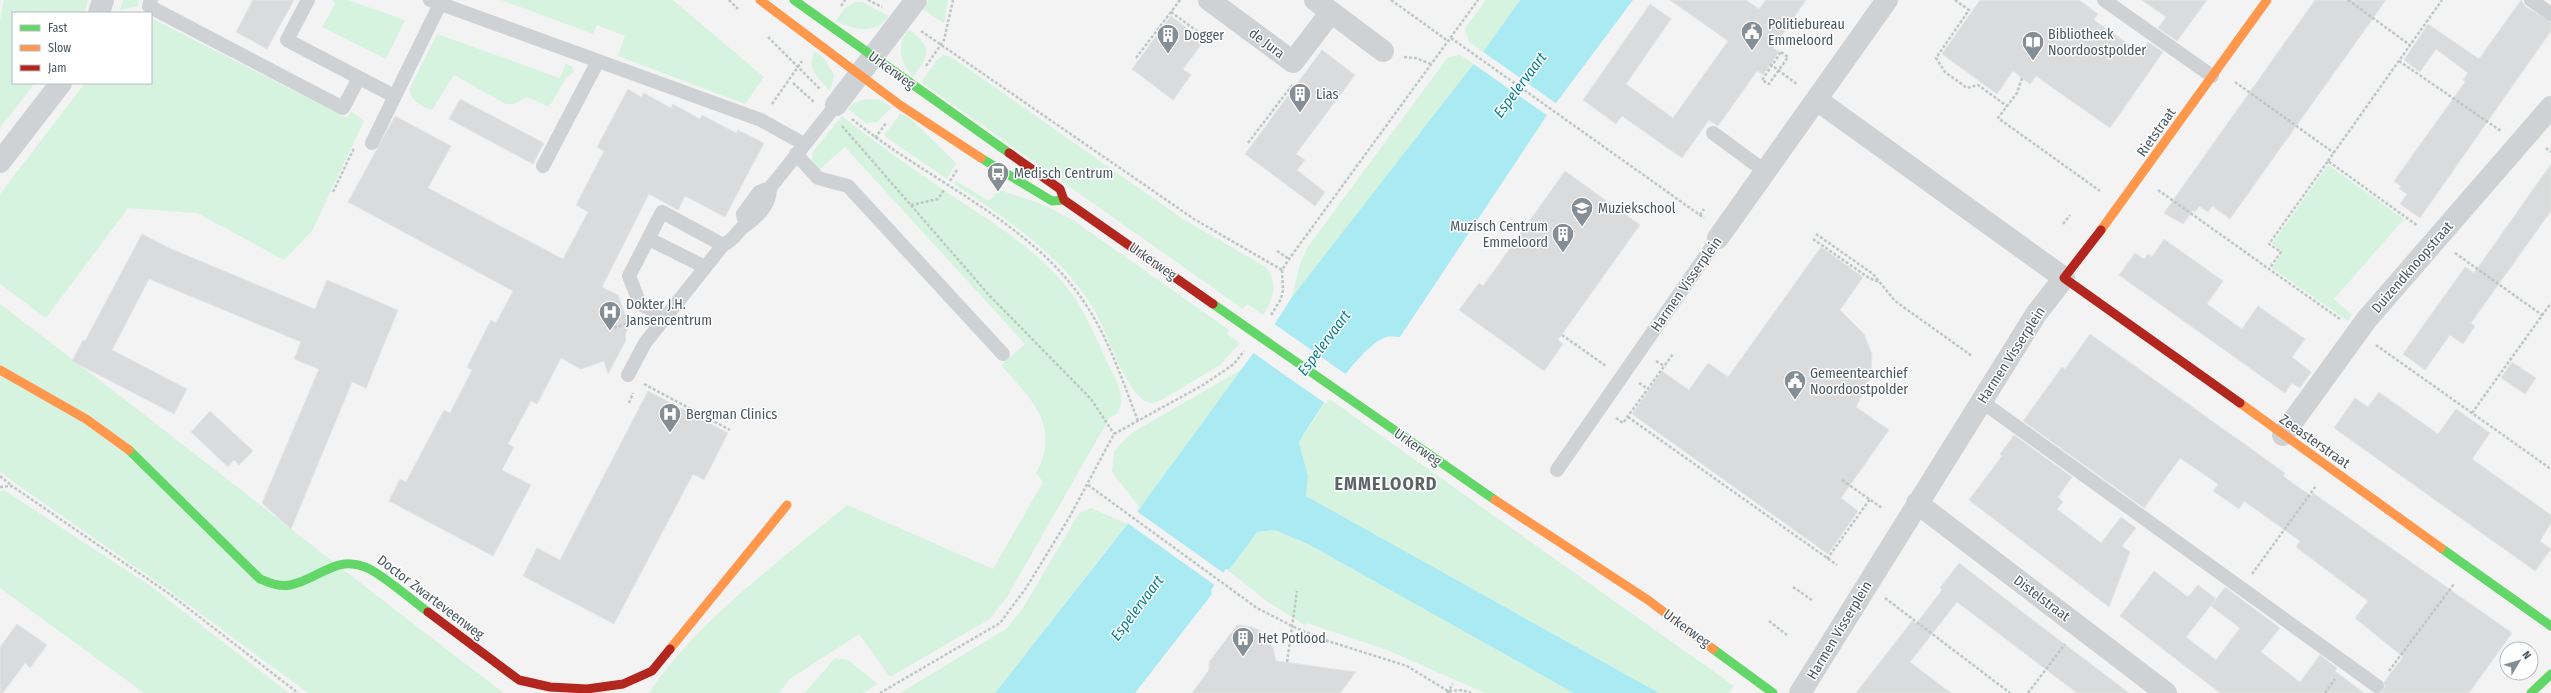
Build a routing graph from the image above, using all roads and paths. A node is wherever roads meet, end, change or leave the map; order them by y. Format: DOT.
graph roads {
  1 [pos="103,0"];
  2 [pos="151,0"];
  3 [pos="308,0"];
  4 [pos="729,0"];
  5 [pos="760,0"];
  6 [pos="794,0"];
  7 [pos="916,0"];
  8 [pos="953,0"];
  9 [pos="1180,0"];
  10 [pos="1210,0"];
  11 [pos="1390,0"];
  12 [pos="1478,0"];
  13 [pos="1955,0"];
  14 [pos="2104,0"];
  15 [pos="2267,0"];
  16 [pos="2348,0"];
  17 [pos="2442,0"];
  18 [pos="2531,0"];
  19 [pos="435,2"];
  20 [pos="1888,3"];
  21 [pos="1323,6"];
  22 [pos="99,12"];
  23 [pos="1171,12"];
  24 [pos="743,14"];
  25 [pos="2551,14"];
  26 [pos="917,28"];
  27 [pos="1218,28"];
  28 [pos="763,32"];
  29 [pos="1450,38"];
  30 [pos="1209,40"];
  31 [pos="1448,41"];
  32 [pos="1206,43"];
  33 [pos="941,45"];
  34 [pos="2410,45"];
  35 [pos="1383,51"];
  36 [pos="873,57"];
  37 [pos="1136,58"];
  38 [pos="804,59"];
  39 [pos="598,61"];
  40 [pos="1426,61"];
  41 [pos="2399,61"];
  42 [pos="1431,64"];
  43 [pos="1771,65"];
  44 [pos="798,67"];
  45 [pos="925,68"];
  46 [pos="1778,71"];
  47 [pos="860,75"];
  48 [pos="2212,76"];
  49 [pos="359,78"];
  50 [pos="2022,78"];
  51 [pos="2234,81"];
  52 [pos="1294,82"];
  53 [pos="794,83"];
  54 [pos="60,84"];
  55 [pos="1801,86"];
  56 [pos="820,89"];
  57 [pos="394,96"];
  58 [pos="1817,100"];
  59 [pos="771,105"];
  60 [pos="2007,106"];
  61 [pos="2551,107"];
  62 [pos="836,112"];
  63 [pos="1713,134"];
  64 [pos="2507,136"];
  65 [pos="372,143"];
  66 [pos="1248,143"];
  67 [pos="2545,148"];
  68 [pos="800,149"];
  69 [pos="2551,152"];
  70 [pos="2334,153"];
  71 [pos="2328,161"];
  72 [pos="0,162"];
  73 [pos="543,166"];
  74 [pos="1774,167"];
  75 [pos="961,171"];
  76 [pos="950,181"];
  77 [pos="2158,189"];
  78 [pos="944,190"];
  79 [pos="2100,191"];
  80 [pos="1064,200"];
  81 [pos="911,205"];
  82 [pos="1704,209"];
  83 [pos="2070,215"];
  84 [pos="2063,224"];
  85 [pos="2420,228"];
  86 [pos="1816,234"];
  87 [pos="1718,238"];
  88 [pos="1813,238"];
  89 [pos="649,239"];
  90 [pos="723,245"];
  91 [pos="1277,251"];
  92 [pos="2454,252"];
  93 [pos="1289,259"];
  94 [pos="705,268"];
  95 [pos="2269,269"];
  96 [pos="1282,270"];
  97 [pos="2064,278"];
  98 [pos="1880,282"];
  99 [pos="2551,303"];
  100 [pos="2542,315"];
  101 [pos="667,317"];
  102 [pos="1268,318"];
  103 [pos="2346,323"];
  104 [pos="1562,335"];
  105 [pos="2374,344"];
  106 [pos="1245,349"];
  107 [pos="1003,354"];
  108 [pos="1673,354"];
  109 [pos="1972,356"];
  110 [pos="0,370"];
  111 [pos="628,375"];
  112 [pos="1622,377"];
  113 [pos="1981,401"];
  114 [pos="2472,413"];
  115 [pos="1611,414"];
  116 [pos="1628,417"];
  117 [pos="1138,421"];
  118 [pos="730,430"];
  119 [pos="1114,434"];
  120 [pos="2283,435"];
  121 [pos="2551,469"];
  122 [pos="1557,470"];
  123 [pos="0,476"];
  124 [pos="1842,480"];
  125 [pos="2318,482"];
  126 [pos="1088,485"];
  127 [pos="12,486"];
  128 [pos="0,487"];
  129 [pos="1870,499"];
  130 [pos="1917,503"];
  131 [pos="787,505"];
  132 [pos="1882,508"];
  133 [pos="1827,558"];
  134 [pos="1836,565"];
  135 [pos="1793,587"];
  136 [pos="2243,587"];
  137 [pos="2449,590"];
  138 [pos="1297,591"];
  139 [pos="1812,600"];
  140 [pos="1893,604"];
  141 [pos="1769,621"];
  142 [pos="1292,626"];
  143 [pos="2551,626"];
  144 [pos="1787,635"];
  145 [pos="2065,644"];
  146 [pos="1288,662"];
  147 [pos="2551,674"];
  148 [pos="1453,684"];
  149 [pos="2377,686"];
  150 [pos="1449,692"];
  151 [pos="298,693"];
  152 [pos="880,693"];
  153 [pos="1471,693"];
  154 [pos="1774,693"];
  155 [pos="1800,693"];
  156 [pos="2010,693"];
  157 [pos="2028,693"];
  158 [pos="2166,693"];
  159 [pos="2531,693"];
  1 -- 22 [label="street"];
  2 -- 49 [label="lane"];
  3 -- 49 [label="lane"];
  4 -- 24 [label="path"];
  5 -- 47 [label="street, Urkerweg"];
  6 -- 36 [label="street, Urkerweg"];
  7 -- 36 [label="street"];
  8 -- 33 [label="path"];
  9 -- 23 [label="path"];
  10 -- 21 [label="street, de Jura"];
  11 -- 31 [label="path"];
  12 -- 29 [label="path"];
  13 -- 60 [label="path"];
  14 -- 48 [label="lane"];
  15 -- 48 [label="street, Rietstraat"];
  16 -- 34 [label="path"];
  17 -- 34 [label="path"];
  18 -- 25 [label="lane"];
  19 -- 39 [label="lane"];
  19 -- 57 [label="lane"];
  20 -- 58 [label="street, Harmen Visserplein"];
  21 -- 35 [label="street, de Jura"];
  23 -- 30 [label="path"];
  23 -- 37 [label="path"];
  26 -- 33 [label="path"];
  27 -- 30 [label="path"];
  28 -- 44 [label="path"];
  29 -- 31 [label="path"];
  29 -- 82 [label="path"];
  30 -- 32 [label="path"];
  31 -- 42 [label="path"];
  33 -- 45 [label="path"];
  33 -- 96 [label="path"];
  34 -- 41 [label="path"];
  36 -- 47 [label="street"];
  36 -- 80 [label="street, Urkerweg"];
  38 -- 44 [label="path"];
  39 -- 68 [label="lane"];
  39 -- 73 [label="lane"];
  40 -- 42 [label="path"];
  41 -- 64 [label="path"];
  41 -- 70 [label="path"];
  42 -- 93 [label="path"];
  43 -- 46 [label="path"];
  43 -- 46 [label="path"];
  43 -- 46 [label="path"];
  44 -- 56 [label="path"];
  44 -- 59 [label="path"];
  46 -- 55 [label="path"];
  47 -- 62 [label="street, Urkerweg"];
  47 -- 80 [label="street, Urkerweg"];
  48 -- 97 [label="street, Rietstraat"];
  49 -- 57 [label="lane"];
  50 -- 60 [label="path"];
  51 -- 70 [label="path"];
  52 -- 66 [label="path"];
  53 -- 62 [label="path"];
  54 -- 72 [label="street"];
  57 -- 65 [label="lane"];
  58 -- 74 [label="street, Harmen Visserplein"];
  58 -- 97 [label="street"];
  60 -- 79 [label="path"];
  61 -- 120 [label="street, Duizendknoopstraat"];
  62 -- 68 [label="lane, Urkerweg"];
  62 -- 81 [label="path"];
  62 -- 117 [label="path"];
  63 -- 74 [label="lane"];
  67 -- 69 [label="path"];
  68 -- 90 [label="lane, Urkerweg"];
  68 -- 107 [label="lane"];
  70 -- 71 [label="path"];
  71 -- 85 [label="path"];
  71 -- 95 [label="path"];
  74 -- 87 [label="street, Harmen Visserplein"];
  75 -- 76 [label="path"];
  77 -- 95 [label="path"];
  78 -- 81 [label="path"];
  80 -- 154 [label="street, Urkerweg"];
  81 -- 119 [label="path"];
  83 -- 84 [label="path"];
  86 -- 98 [label="path"];
  87 -- 112 [label="lane, Harmen Visserplein"];
  88 -- 98 [label="path"];
  89 -- 90 [label="lane"];
  89 -- 94 [label="lane"];
  89 -- 101 [label="lane"];
  90 -- 94 [label="lane"];
  91 -- 93 [label="path"];
  92 -- 100 [label="path"];
  93 -- 96 [label="path"];
  94 -- 101 [label="lane"];
  95 -- 103 [label="path"];
  96 -- 102 [label="path"];
  97 -- 113 [label="street, Harmen Visserplein"];
  97 -- 120 [label="street, Zeeasterstraat"];
  98 -- 109 [label="path"];
  99 -- 100 [label="path"];
  100 -- 114 [label="path"];
  101 -- 111 [label="lane"];
  104 -- 112 [label="path"];
  105 -- 114 [label="path"];
  106 -- 117 [label="path"];
  108 -- 116 [label="path"];
  110 -- 131 [label="street, Doctor Zwarteveenweg"];
  111 -- 118 [label="path"];
  112 -- 122 [label="lane, Harmen Visserplein"];
  113 -- 130 [label="street, Harmen Visserplein"];
  113 -- 136 [label="lane"];
  114 -- 121 [label="path"];
  115 -- 116 [label="path"];
  116 -- 133 [label="path"];
  117 -- 119 [label="path"];
  119 -- 126 [label="path"];
  120 -- 143 [label="street, Zeeasterstraat"];
  123 -- 127 [label="path"];
  124 -- 129 [label="path"];
  125 -- 136 [label="path"];
  126 -- 142 [label="path"];
  126 -- 152 [label="path"];
  127 -- 128 [label="path"];
  127 -- 151 [label="path"];
  129 -- 132 [label="path"];
  129 -- 133 [label="path"];
  130 -- 155 [label="street, Harmen Visserplein"];
  130 -- 158 [label="street, Distelstraat"];
  133 -- 134 [label="path"];
  135 -- 139 [label="path"];
  136 -- 149 [label="lane"];
  137 -- 149 [label="path"];
  138 -- 142 [label="path"];
  140 -- 156 [label="path"];
  141 -- 144 [label="path"];
  142 -- 146 [label="path"];
  142 -- 150 [label="path"];
  145 -- 157 [label="path"];
  147 -- 159 [label="street"];
  148 -- 150 [label="path"];
  150 -- 153 [label="path"];
}
